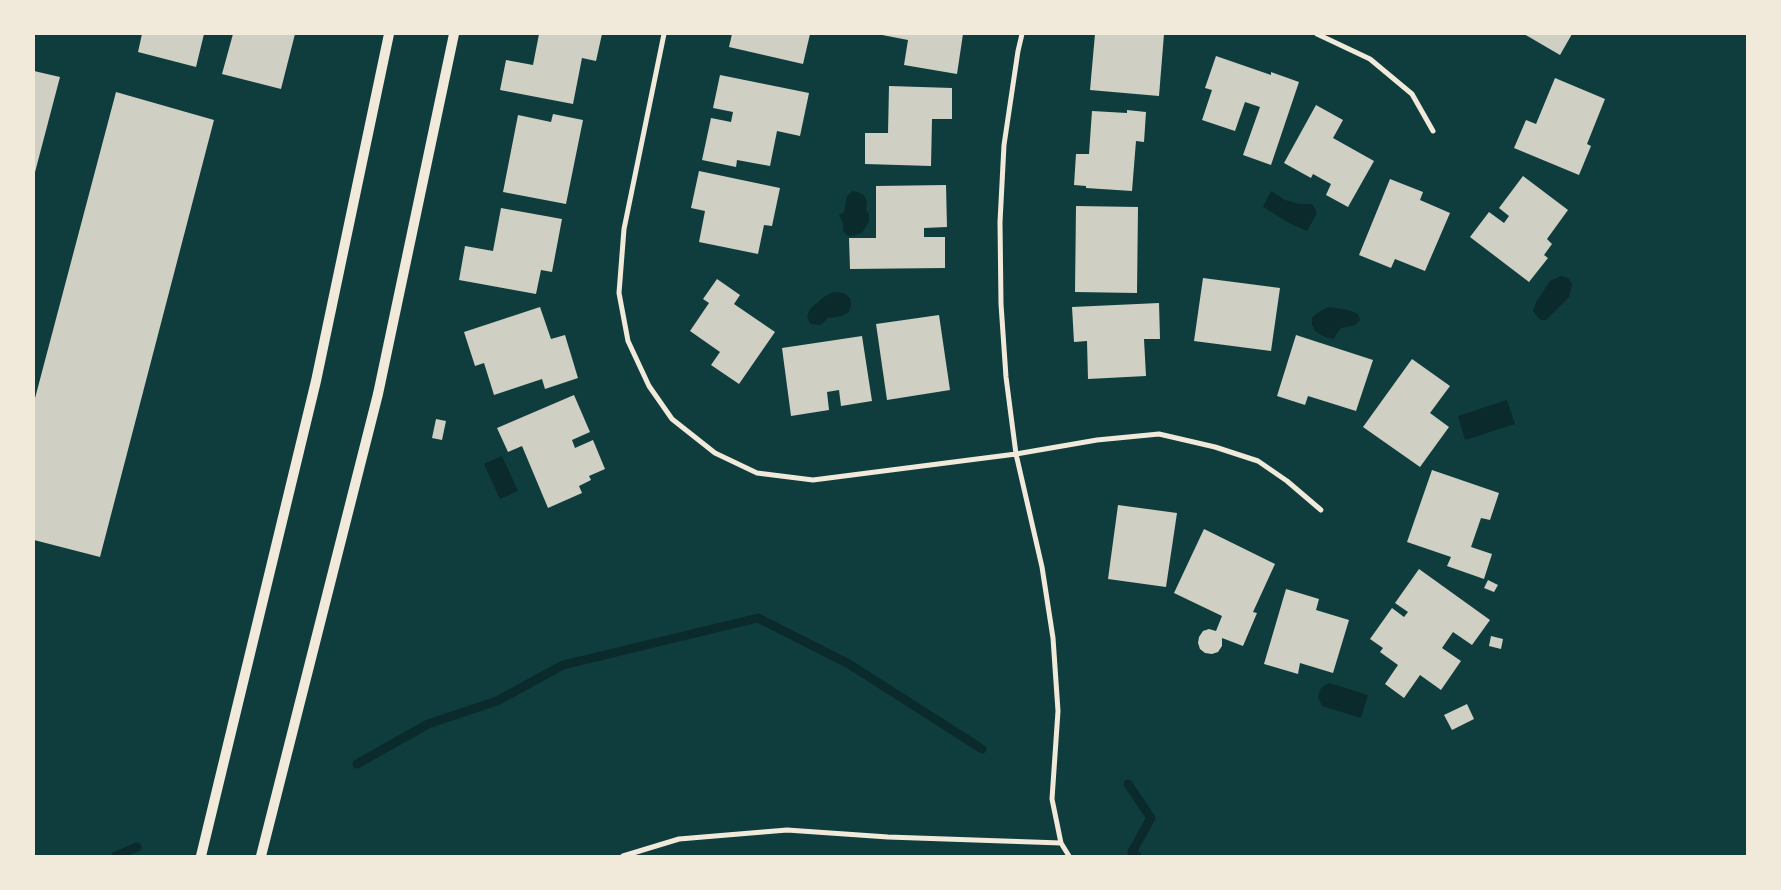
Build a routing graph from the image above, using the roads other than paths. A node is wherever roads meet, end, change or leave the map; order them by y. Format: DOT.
graph roads {
  1 [pos="389,34"];
  2 [pos="454,34"];
  3 [pos="664,34"];
  4 [pos="1022,34"];
  5 [pos="1317,34"];
  6 [pos="1433,131"];
  7 [pos="1016,454"];
  8 [pos="1321,510"];
  9 [pos="1062,843"];
  10 [pos="201,856"];
  11 [pos="261,856"];
  12 [pos="623,856"];
  13 [pos="1069,856"];
  1 -- 10 [label="main road"];
  2 -- 11 [label="main road"];
  3 -- 7 [label="street"];
  4 -- 7 [label="street"];
  5 -- 6 [label="street"];
  7 -- 8 [label="street"];
  7 -- 9 [label="street"];
  9 -- 12 [label="street"];
  9 -- 13 [label="street"];
}
